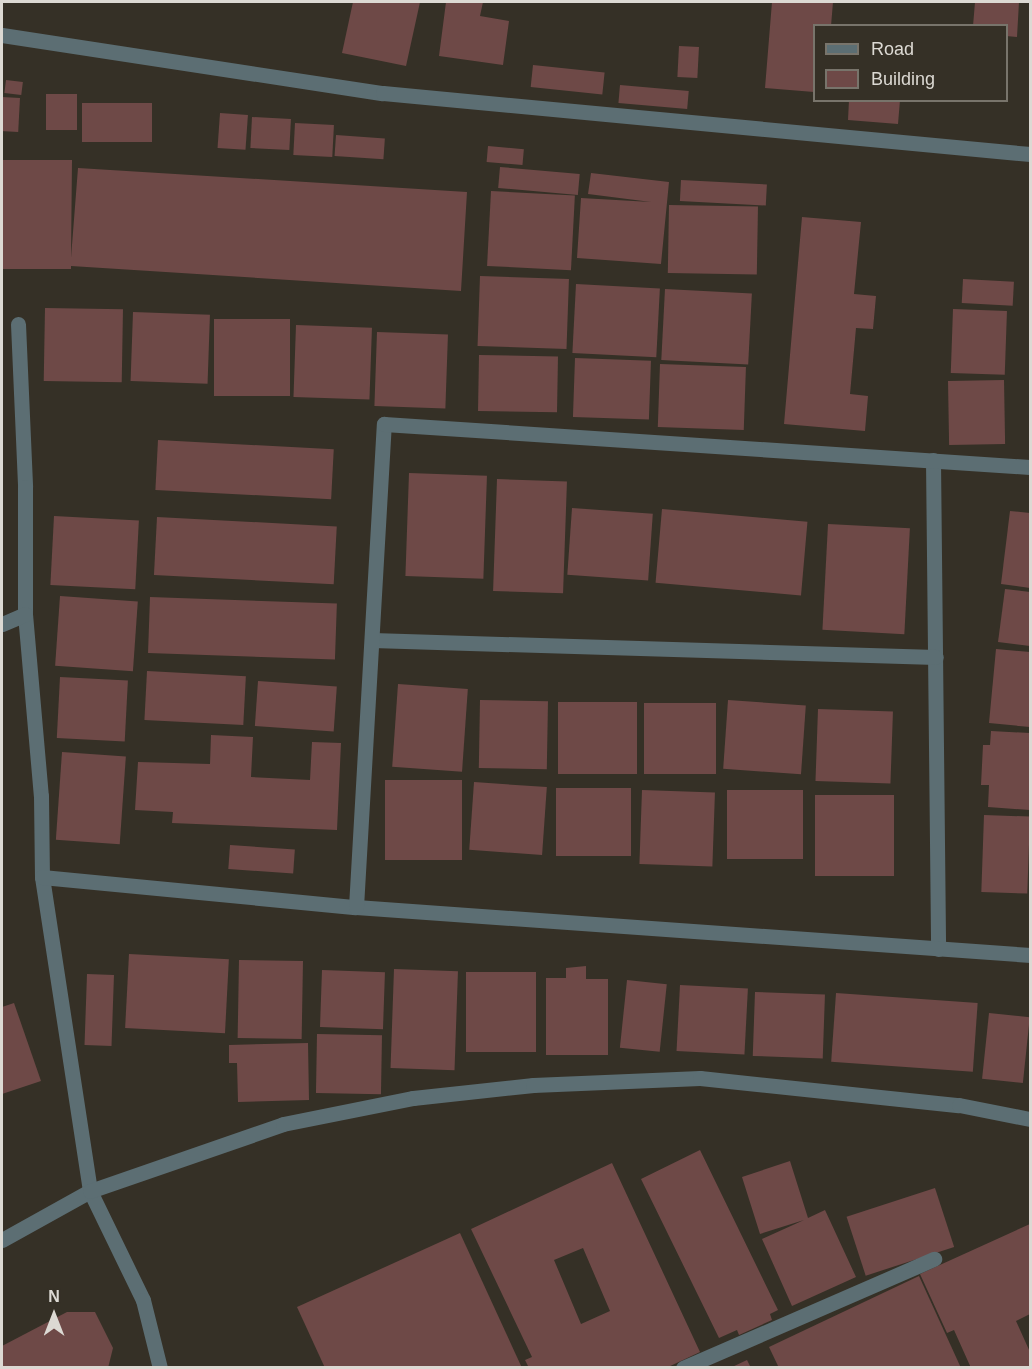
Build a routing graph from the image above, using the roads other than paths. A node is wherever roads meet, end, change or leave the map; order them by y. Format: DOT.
graph roads {
  1 [pos="2,35"];
  2 [pos="1030,154"];
  3 [pos="18,324"];
  4 [pos="933,460"];
  5 [pos="1030,467"];
  6 [pos="25,614"];
  7 [pos="2,624"];
  8 [pos="372,640"];
  9 [pos="936,657"];
  10 [pos="42,877"];
  11 [pos="356,907"];
  12 [pos="938,949"];
  13 [pos="1030,955"];
  14 [pos="1030,1119"];
  15 [pos="90,1191"];
  16 [pos="2,1240"];
  17 [pos="934,1259"];
  18 [pos="160,1368"];
  19 [pos="683,1368"];
  1 -- 2 [label="street"];
  3 -- 6 [label="street"];
  4 -- 5 [label="street"];
  4 -- 8 [label="street"];
  4 -- 9 [label="street"];
  6 -- 7 [label="street"];
  6 -- 10 [label="street"];
  8 -- 9 [label="street"];
  8 -- 11 [label="street"];
  9 -- 12 [label="street"];
  10 -- 11 [label="street"];
  10 -- 15 [label="street"];
  11 -- 12 [label="street"];
  12 -- 13 [label="street"];
  14 -- 15 [label="street"];
  15 -- 16 [label="street"];
  15 -- 18 [label="street"];
  17 -- 19 [label="street"];
}
